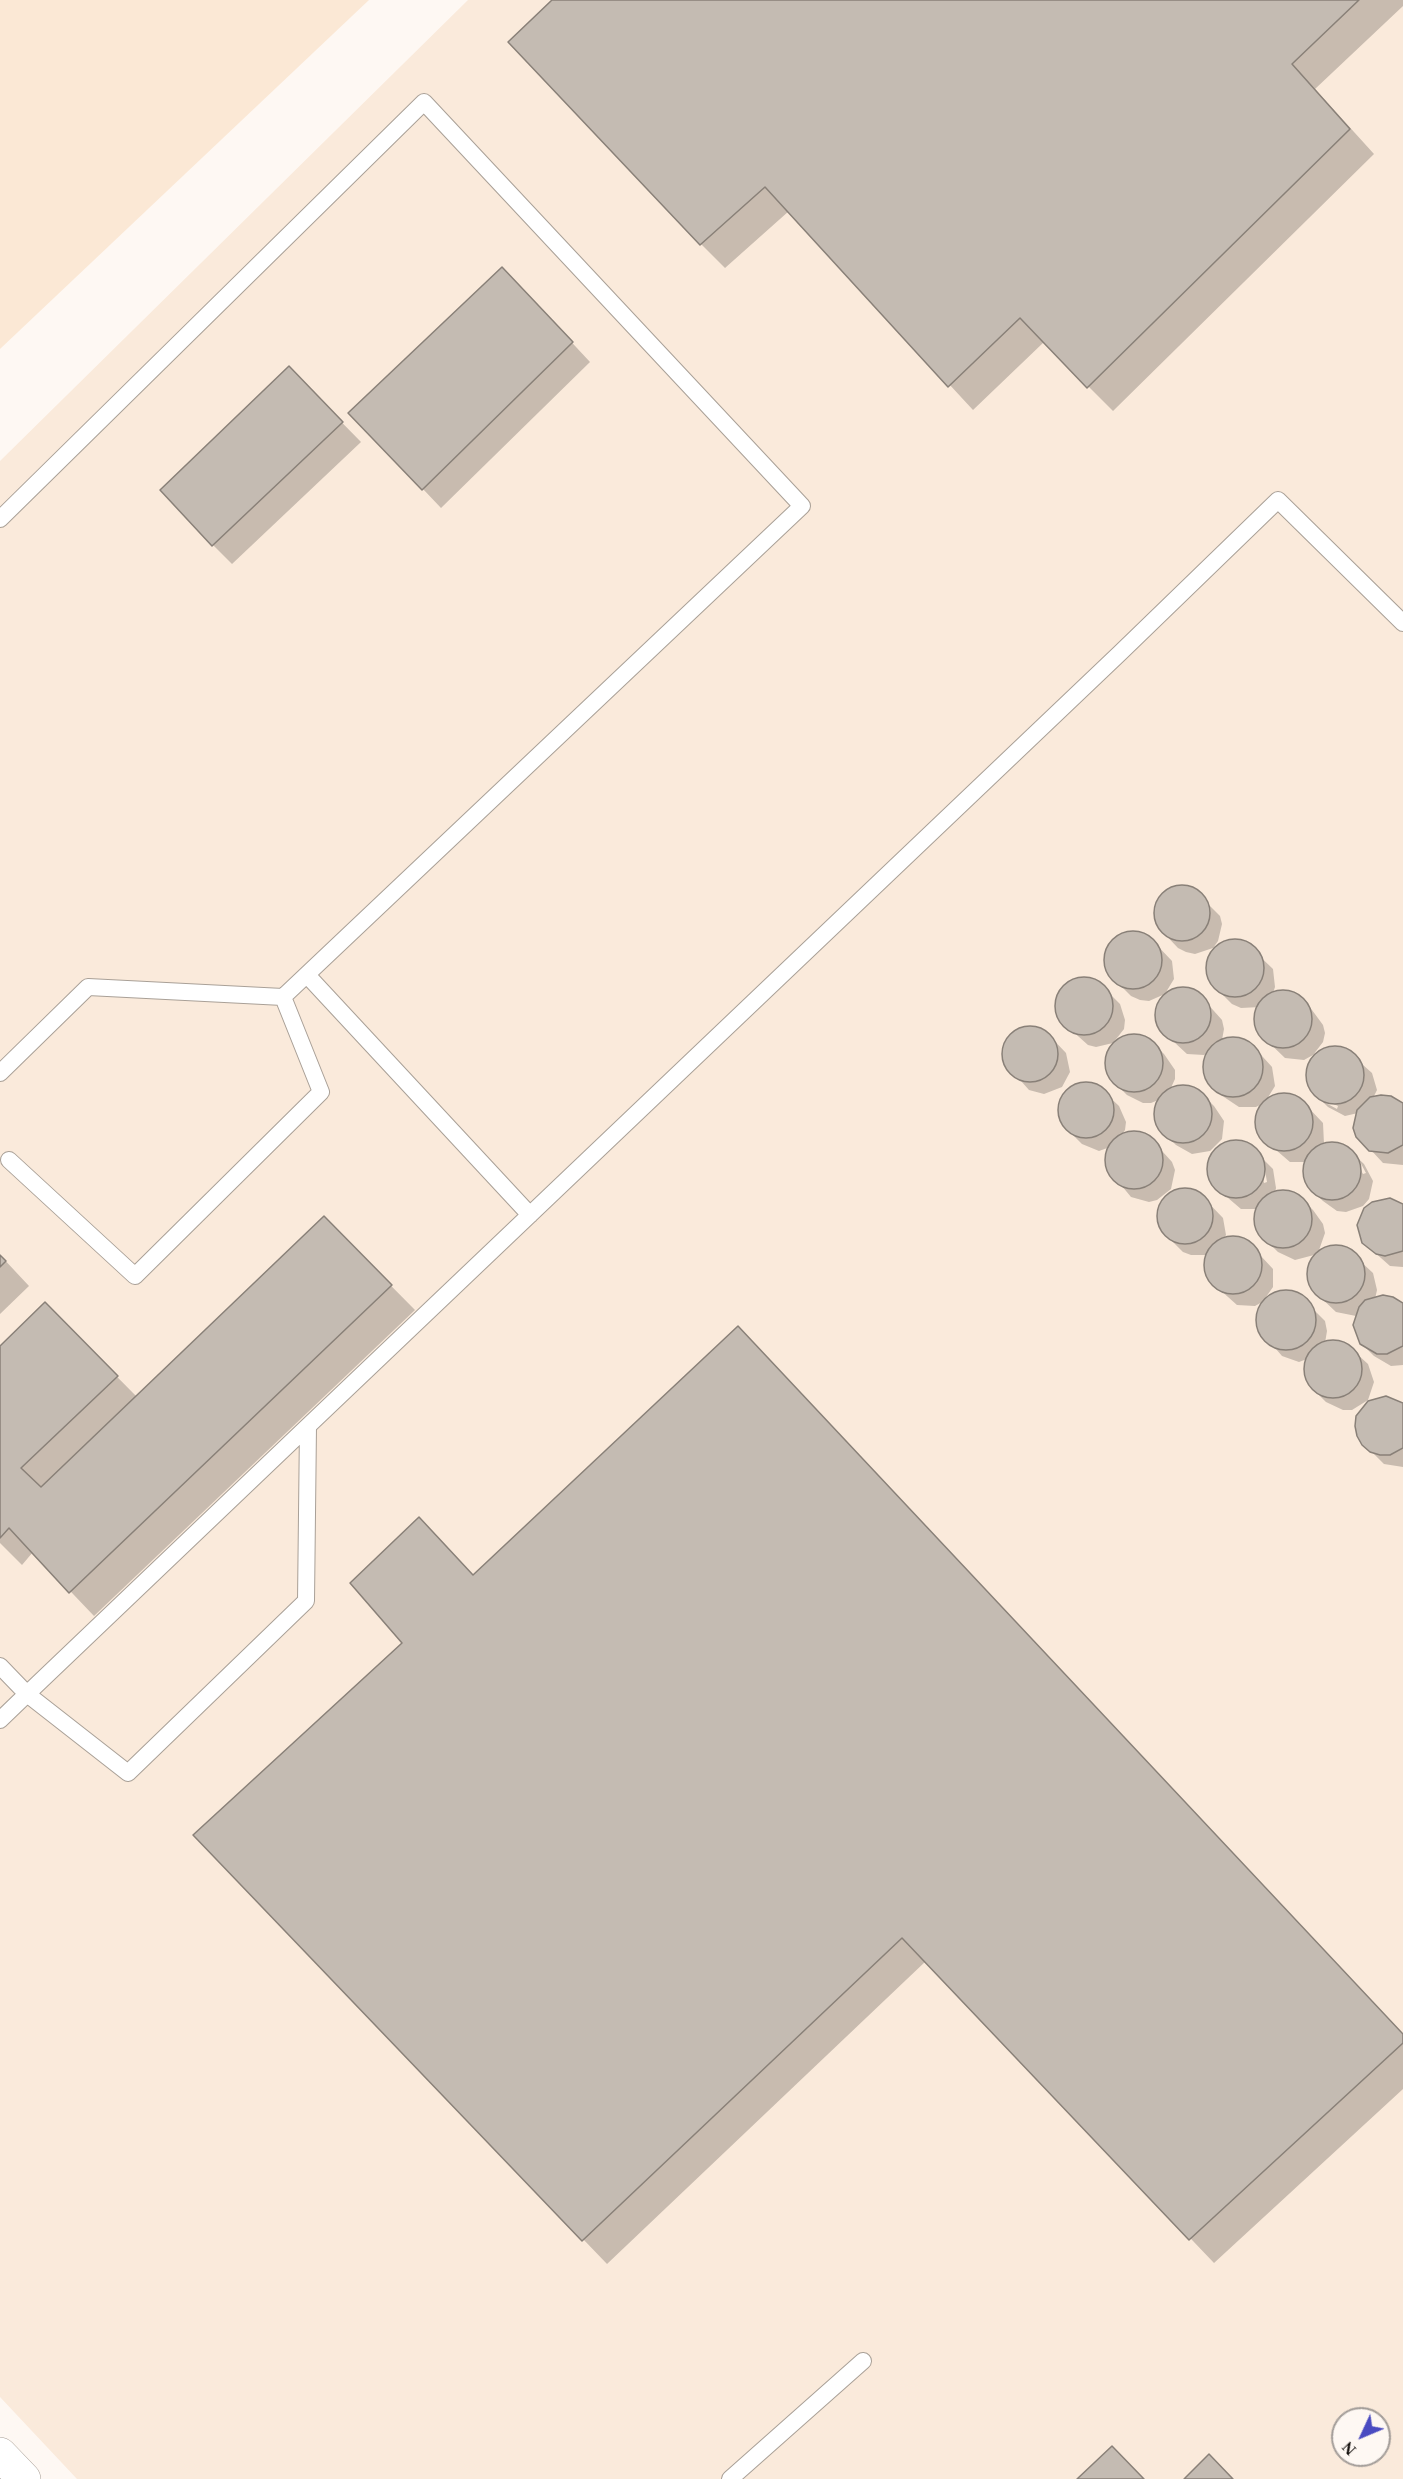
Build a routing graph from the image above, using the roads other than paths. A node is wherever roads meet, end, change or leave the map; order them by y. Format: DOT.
graph roads {
  1 [pos="0,519"];
  2 [pos="1403,623"];
  3 [pos="307,975"];
  4 [pos="283,997"];
  5 [pos="0,1072"];
  6 [pos="9,1160"];
  7 [pos="530,1215"];
  8 [pos="308,1426"];
  9 [pos="0,1666"];
  10 [pos="27,1694"];
  11 [pos="0,1720"];
  12 [pos="864,2361"];
  13 [pos="0,2454"];
  14 [pos="24,2479"];
  15 [pos="730,2479"];
  1 -- 3 [label="lane"];
  2 -- 7 [label="lane"];
  3 -- 4 [label="lane"];
  3 -- 7 [label="lane"];
  4 -- 5 [label="lane"];
  4 -- 6 [label="lane"];
  7 -- 8 [label="lane"];
  8 -- 10 [label="lane"];
  8 -- 10 [label="lane"];
  9 -- 10 [label="lane"];
  10 -- 11 [label="lane"];
  12 -- 15 [label="lane"];
  13 -- 14 [label="street"];
}
